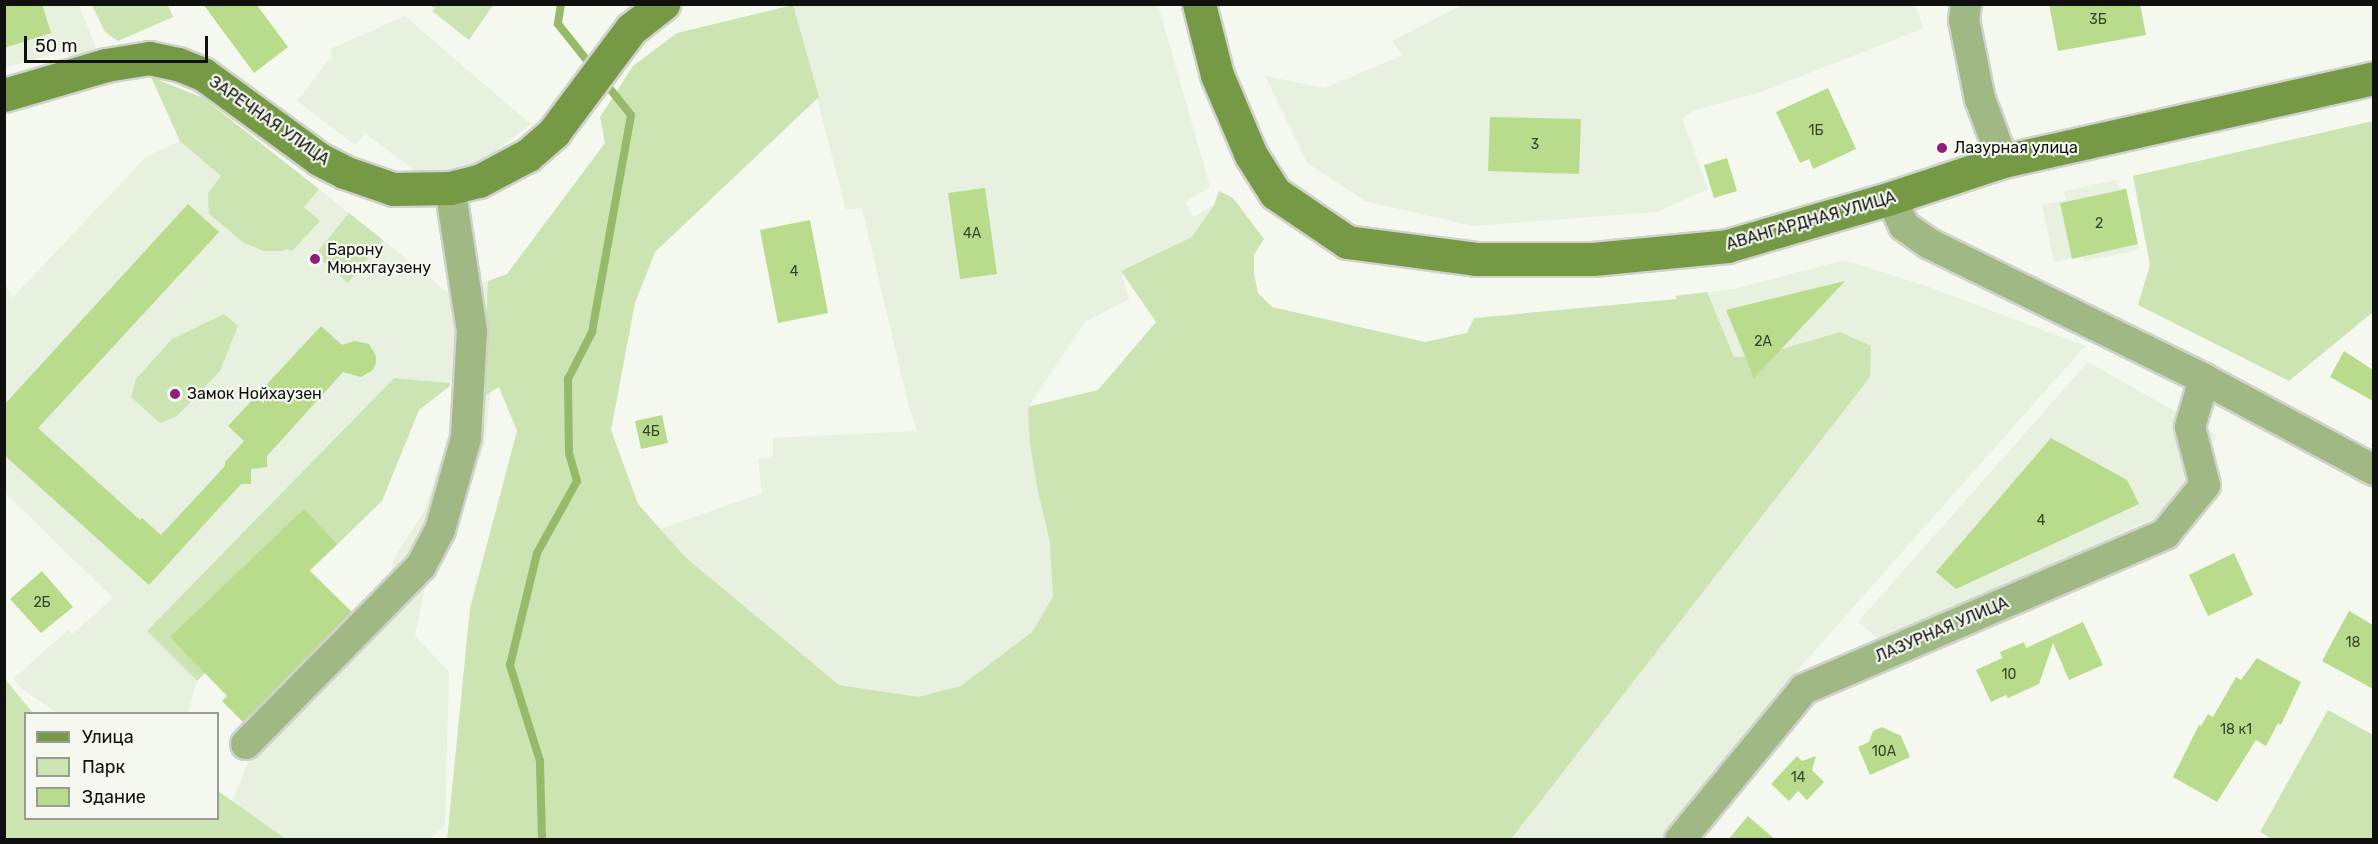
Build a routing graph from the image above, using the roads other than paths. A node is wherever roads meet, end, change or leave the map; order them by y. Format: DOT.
graph roads {
  1 [pos="663,4"];
  2 [pos="1198,4"];
  3 [pos="1966,4"];
  4 [pos="2373,78"];
  5 [pos="4,95"];
  6 [pos="2003,161"];
  7 [pos="450,188"];
  8 [pos="1891,198"];
  9 [pos="2204,379"];
  10 [pos="2373,470"];
  11 [pos="246,744"];
  12 [pos="1680,840"];
  1 -- 7 [label="main road, ЗАРЕЧНАЯ УЛИЦА"];
  2 -- 8 [label="main road, АВАНГАРДНАЯ УЛИЦА"];
  3 -- 6 [label="street"];
  4 -- 6 [label="main road, АВАНГАРДНАЯ УЛИЦА"];
  5 -- 7 [label="main road, ЗАРЕЧНАЯ УЛИЦА"];
  6 -- 8 [label="main road, АВАНГАРДНАЯ УЛИЦА"];
  7 -- 11 [label="street"];
  8 -- 9 [label="street"];
  9 -- 10 [label="street"];
  9 -- 12 [label="street, ЛАЗУРНАЯ УЛИЦА"];
}
